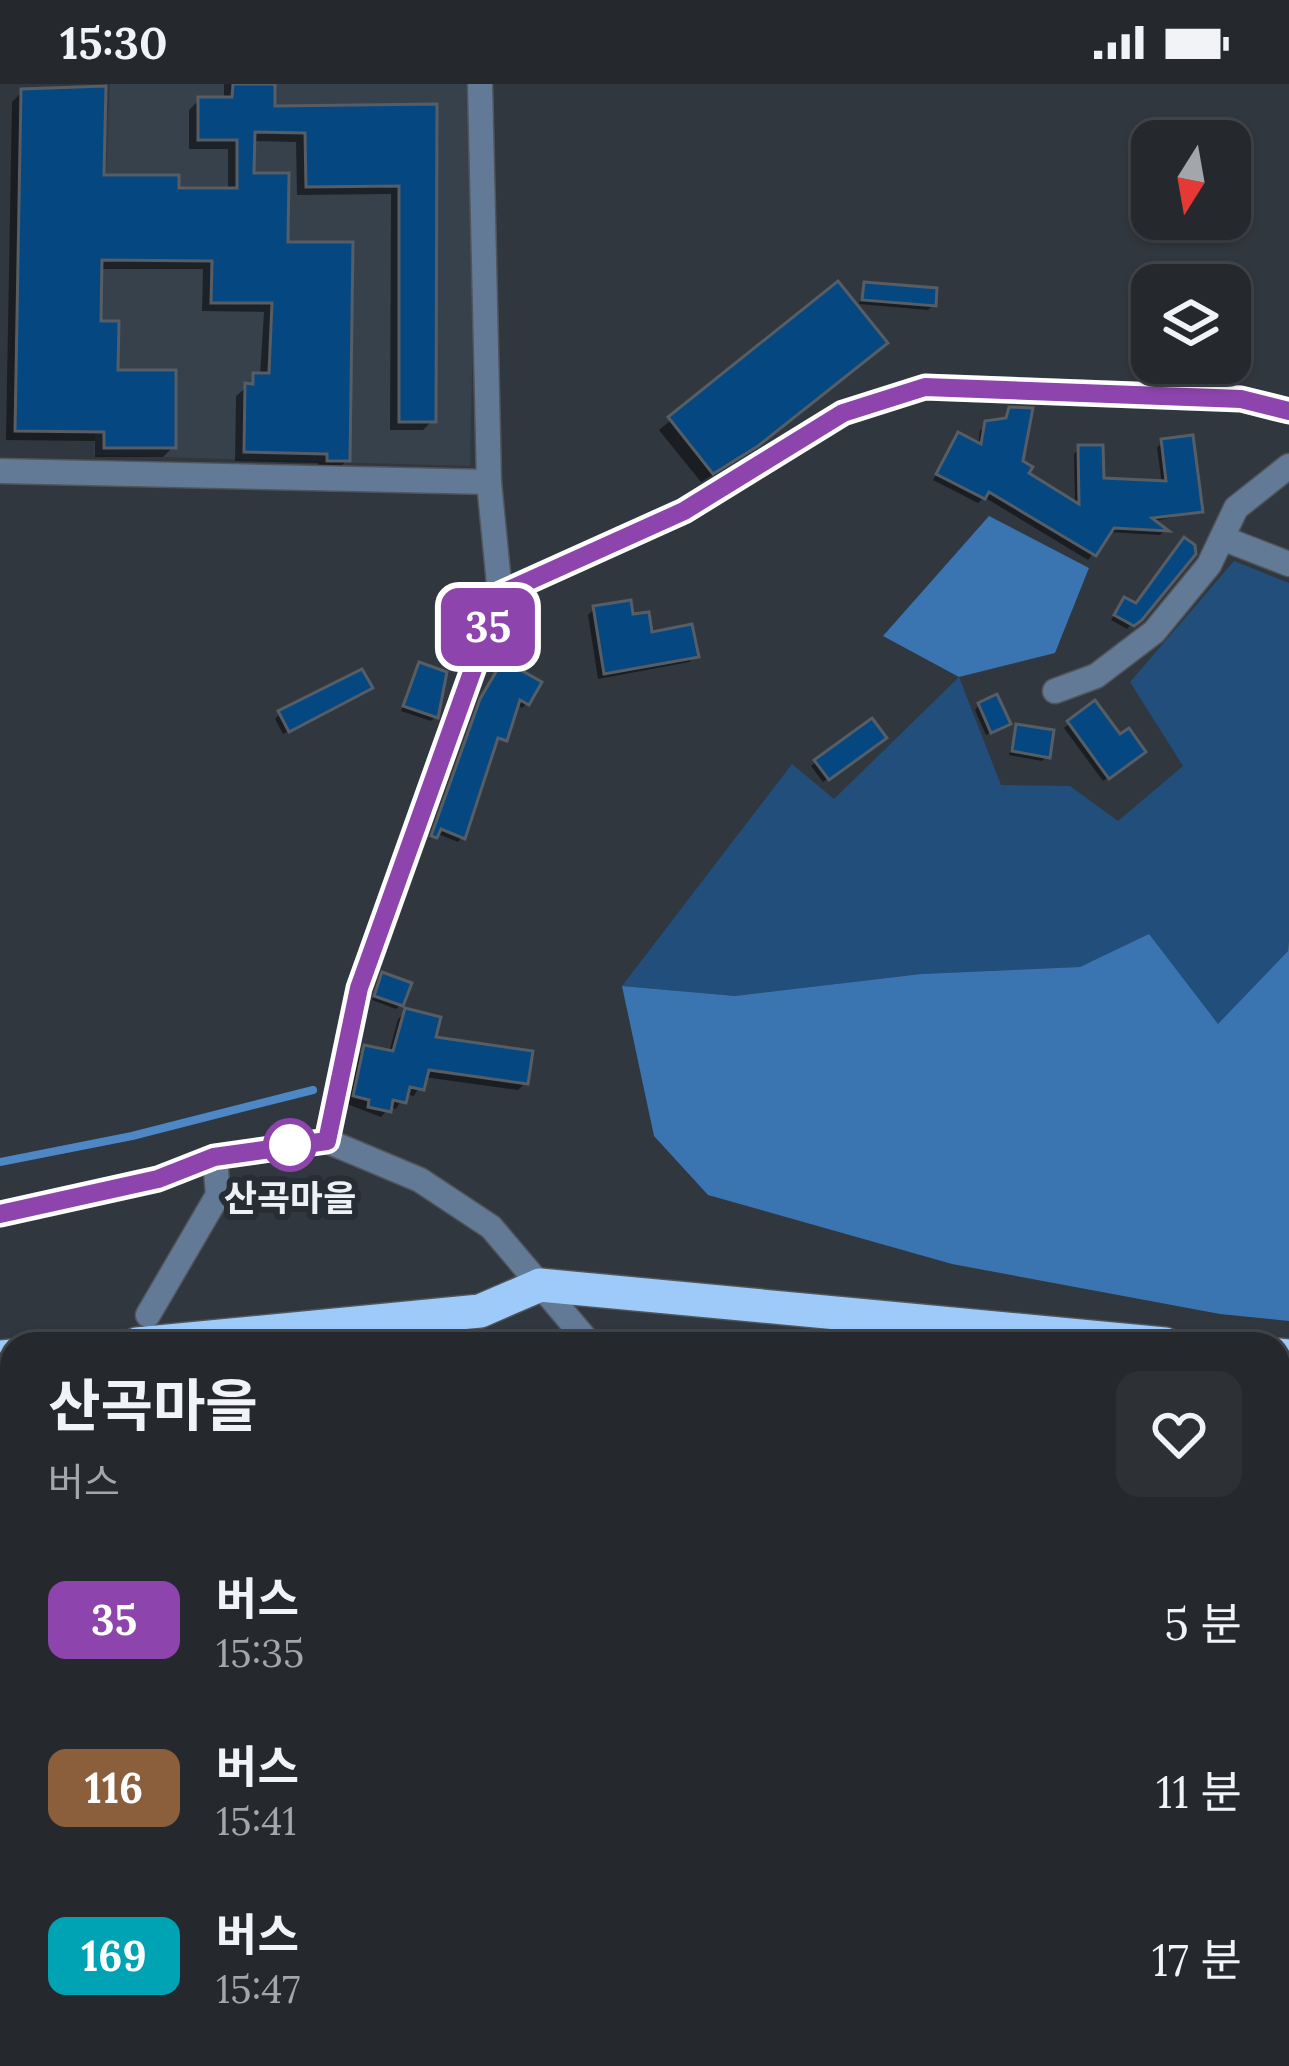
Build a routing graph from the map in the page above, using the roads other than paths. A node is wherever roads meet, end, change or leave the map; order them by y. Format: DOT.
graph roads {
  1 [pos="480,84"];
  2 [pos="1289,411"];
  3 [pos="1289,466"];
  4 [pos="0,471"];
  5 [pos="489,482"];
  6 [pos="1222,538"];
  7 [pos="1289,564"];
  8 [pos="500,594"];
  9 [pos="1055,691"];
  10 [pos="327,1141"];
  11 [pos="214,1157"];
  12 [pos="0,1214"];
  13 [pos="540,1285"];
  14 [pos="143,1330"];
  15 [pos="580,1332"];
  16 [pos="1038,1332"];
  1 -- 5 [label="street"];
  2 -- 8 [label="street"];
  3 -- 6 [label="street"];
  4 -- 5 [label="street"];
  5 -- 8 [label="street"];
  6 -- 7 [label="street"];
  6 -- 9 [label="street"];
  8 -- 10 [label="street"];
  10 -- 11 [label="street"];
  10 -- 13 [label="street"];
  11 -- 12 [label="street"];
  11 -- 14 [label="street"];
  13 -- 14 [label="highway"];
  13 -- 15 [label="street"];
  13 -- 16 [label="highway"];
}
